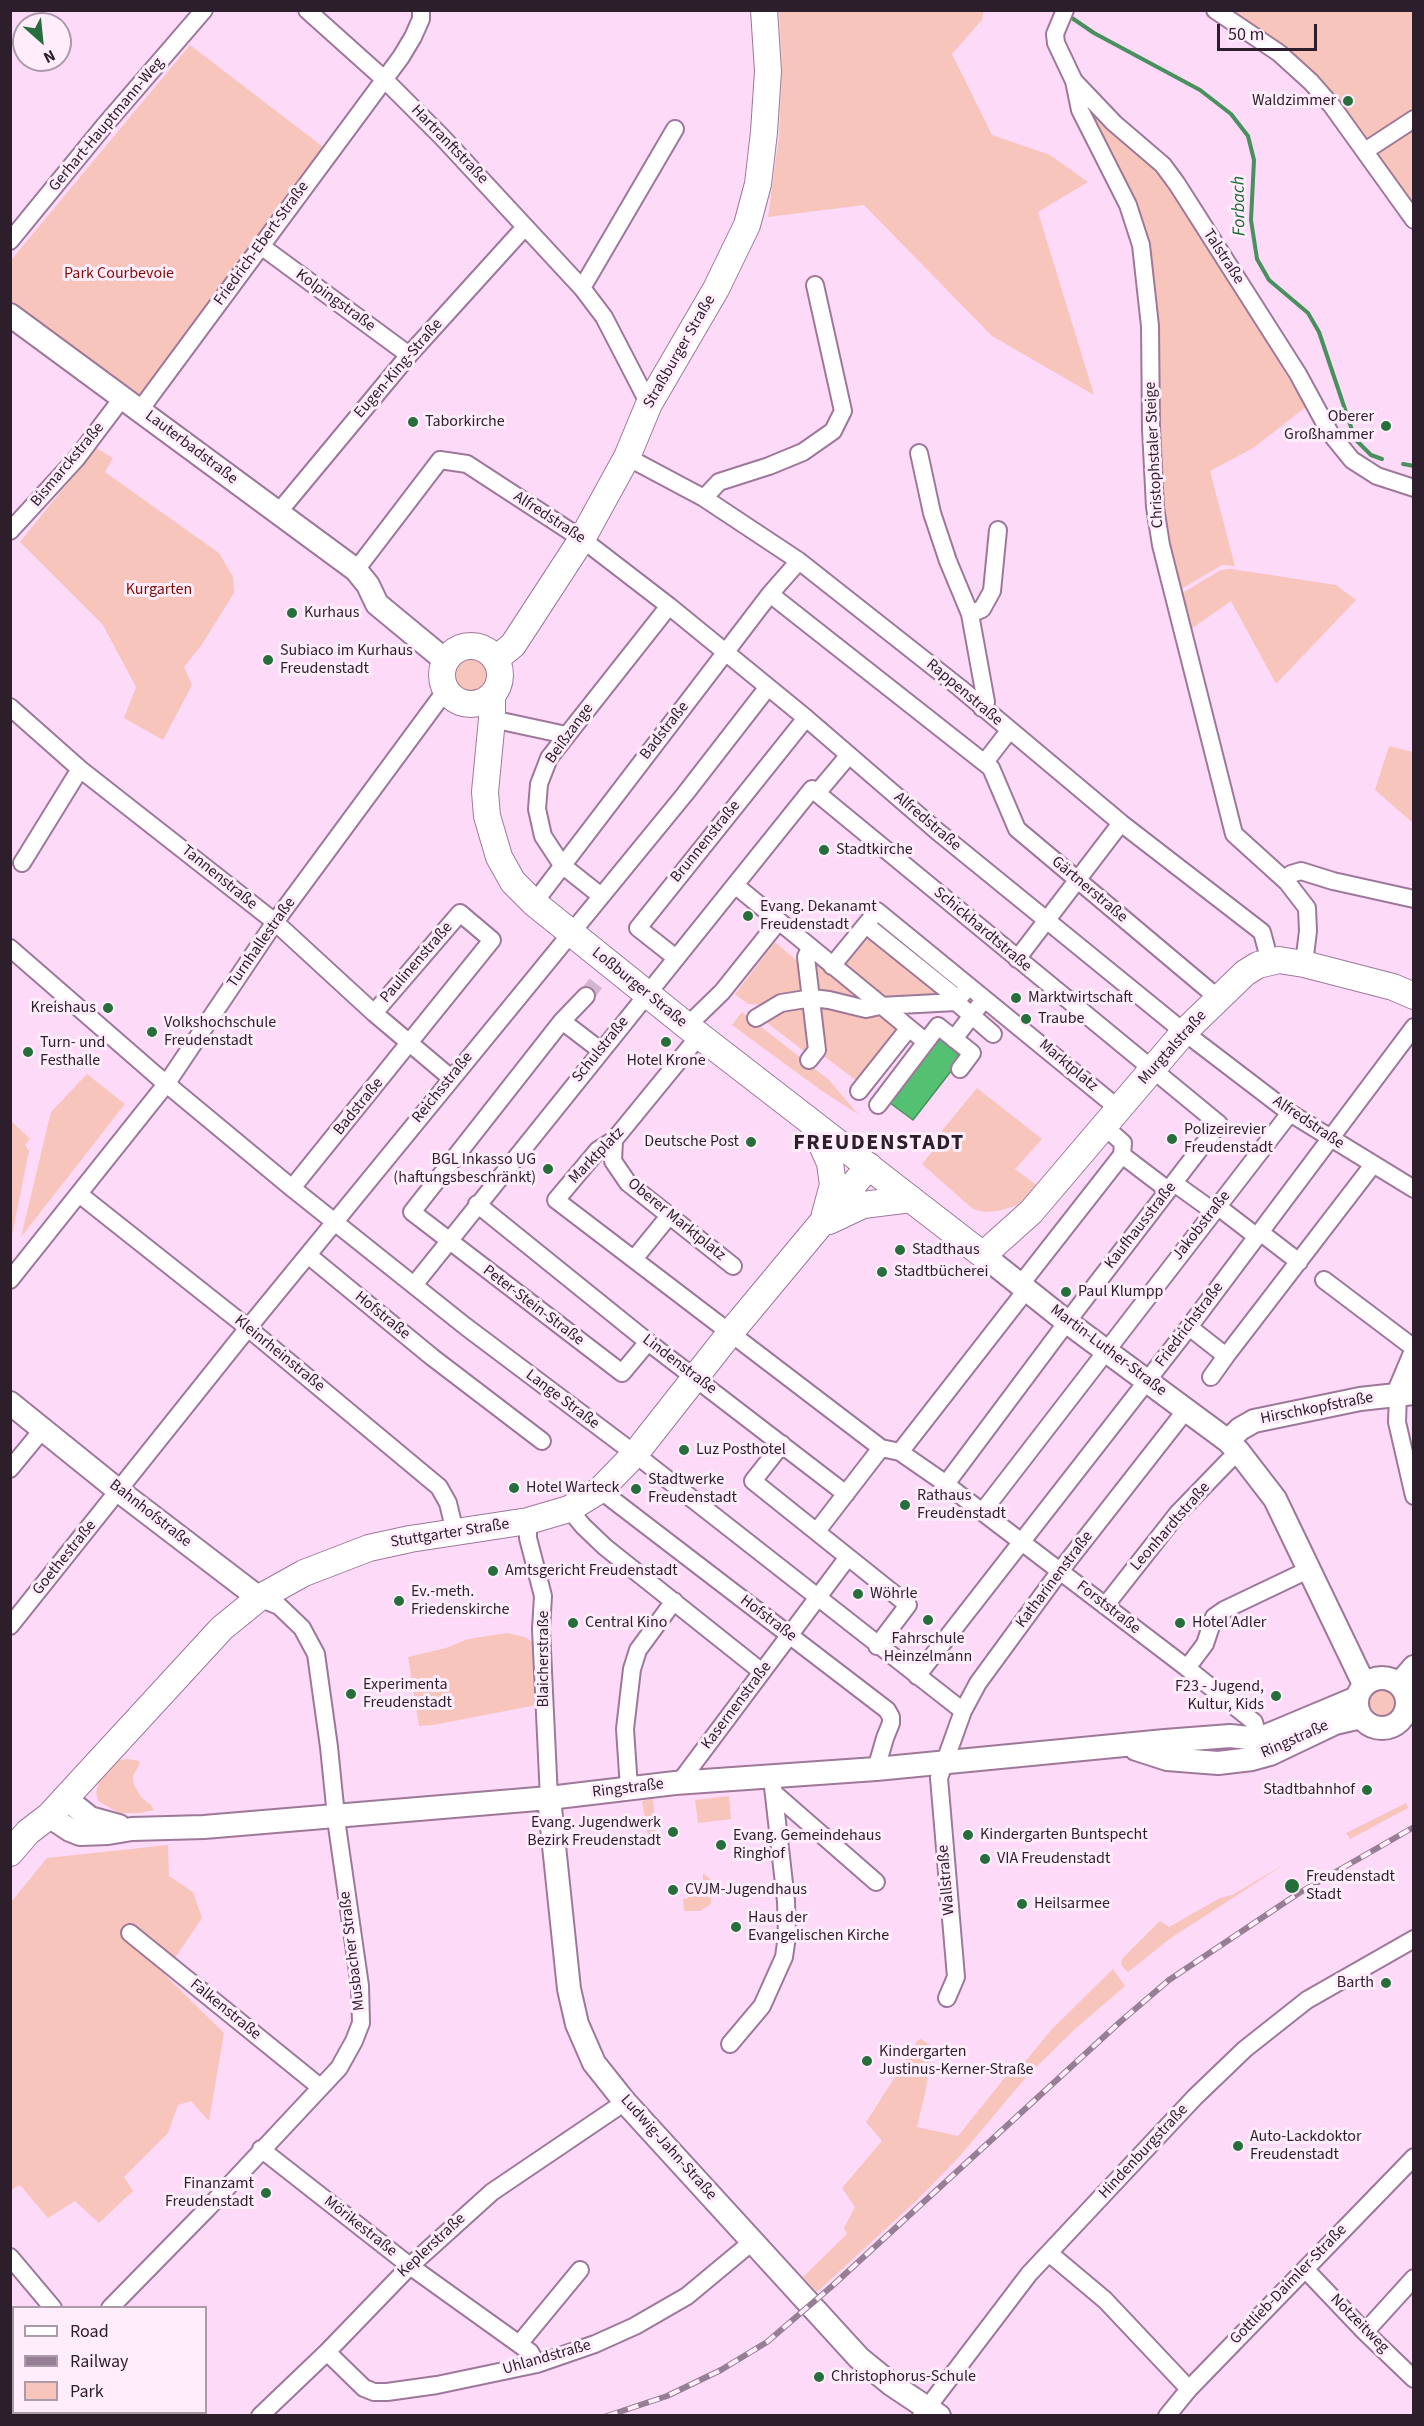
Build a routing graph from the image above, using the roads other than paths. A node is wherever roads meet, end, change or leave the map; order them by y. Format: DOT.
graph roads {
  1 [pos="204,10"];
  2 [pos="308,10"];
  3 [pos="421,10"];
  4 [pos="764,10"];
  5 [pos="1065,10"];
  6 [pos="1215,10"];
  7 [pos="384,79"];
  8 [pos="1074,81"];
  9 [pos="1413,118"];
  10 [pos="675,129"];
  11 [pos="1365,151"];
  12 [pos="1413,220"];
  13 [pos="525,226"];
  14 [pos="11,241"];
  15 [pos="261,246"];
  16 [pos="815,285"];
  17 [pos="582,288"];
  18 [pos="10,315"];
  19 [pos="409,355"];
  20 [pos="132,404"];
  21 [pos="649,404"];
  22 [pos="919,453"];
  23 [pos="627,457"];
  24 [pos="1413,488"];
  25 [pos="704,498"];
  26 [pos="277,514"];
  27 [pos="998,530"];
  28 [pos="10,531"];
  29 [pos="582,539"];
  30 [pos="799,561"];
  31 [pos="362,578"];
  32 [pos="770,594"];
  33 [pos="669,606"];
  34 [pos="970,614"];
  35 [pos="726,653"];
  36 [pos="451,656"];
  37 [pos="496,659"];
  38 [pos="768,687"];
  39 [pos="456,697"];
  40 [pos="10,707"];
  41 [pos="492,707"];
  42 [pos="982,708"];
  43 [pos="806,718"];
  44 [pos="1009,731"];
  45 [pos="566,735"];
  46 [pos="849,755"];
  47 [pos="985,762"];
  48 [pos="487,763"];
  49 [pos="80,769"];
  50 [pos="814,791"];
  51 [pos="1121,824"];
  52 [pos="22,862"];
  53 [pos="562,865"];
  54 [pos="1078,880"];
  55 [pos="1287,882"];
  56 [pos="735,885"];
  57 [pos="601,896"];
  58 [pos="1413,899"];
  59 [pos="534,903"];
  60 [pos="460,913"];
  61 [pos="1049,920"];
  62 [pos="275,922"];
  63 [pos="778,922"];
  64 [pos="866,925"];
  65 [pos="571,934"];
  66 [pos="10,948"];
  67 [pos="810,948"];
  68 [pos="676,958"];
  69 [pos="1017,959"];
  70 [pos="1270,962"];
  71 [pos="1304,964"];
  72 [pos="832,966"];
  73 [pos="969,986"];
  74 [pos="648,994"];
  75 [pos="586,996"];
  76 [pos="1413,996"];
  77 [pos="812,998"];
  78 [pos="985,998"];
  79 [pos="1218,998"];
  80 [pos="956,1002"];
  81 [pos="880,1006"];
  82 [pos="374,1013"];
  83 [pos="1004,1014"];
  84 [pos="972,1015"];
  85 [pos="756,1018"];
  86 [pos="562,1021"];
  87 [pos="938,1026"];
  88 [pos="1413,1027"];
  89 [pos="909,1028"];
  90 [pos="693,1031"];
  91 [pos="991,1032"];
  92 [pos="1184,1032"];
  93 [pos="954,1039"];
  94 [pos="926,1042"];
  95 [pos="411,1043"];
  96 [pos="600,1050"];
  97 [pos="972,1053"];
  98 [pos="809,1060"];
  99 [pos="878,1067"];
  100 [pos="960,1069"];
  101 [pos="1153,1069"];
  102 [pos="451,1078"];
  103 [pos="896,1081"];
  104 [pos="167,1083"];
  105 [pos="859,1091"];
  106 [pos="878,1105"];
  107 [pos="1290,1113"];
  108 [pos="1112,1118"];
  109 [pos="812,1123"];
  110 [pos="1330,1139"];
  111 [pos="614,1140"];
  112 [pos="1122,1155"];
  113 [pos="868,1166"];
  114 [pos="1372,1166"];
  115 [pos="1171,1187"];
  116 [pos="292,1188"];
  117 [pos="1413,1189"];
  118 [pos="79,1194"];
  119 [pos="911,1199"];
  120 [pos="477,1204"];
  121 [pos="1215,1209"];
  122 [pos="669,1216"];
  123 [pos="335,1222"];
  124 [pos="823,1224"];
  125 [pos="1258,1234"];
  126 [pos="448,1241"];
  127 [pos="308,1255"];
  128 [pos="983,1255"];
  129 [pos="634,1259"];
  130 [pos="1299,1262"];
  131 [pos="733,1266"];
  132 [pos="10,1280"];
  133 [pos="1324,1280"];
  134 [pos="414,1285"];
  135 [pos="1024,1287"];
  136 [pos="1067,1322"];
  137 [pos="1189,1327"];
  138 [pos="248,1328"];
  139 [pos="731,1332"];
  140 [pos="648,1342"];
  141 [pos="1413,1348"];
  142 [pos="1105,1350"];
  143 [pos="1226,1356"];
  144 [pos="1413,1356"];
  145 [pos="694,1377"];
  146 [pos="1211,1377"];
  147 [pos="1146,1381"];
  148 [pos="1406,1393"];
  149 [pos="10,1403"];
  150 [pos="1186,1410"];
  151 [pos="43,1429"];
  152 [pos="542,1441"];
  153 [pos="782,1444"];
  154 [pos="1233,1446"];
  155 [pos="881,1448"];
  156 [pos="900,1452"];
  157 [pos="635,1454"];
  158 [pos="10,1469"];
  159 [pos="946,1484"];
  160 [pos="600,1490"];
  161 [pos="119,1491"];
  162 [pos="846,1494"];
  163 [pos="1413,1496"];
  164 [pos="569,1509"];
  165 [pos="983,1511"];
  166 [pos="528,1521"];
  167 [pos="817,1531"];
  168 [pos="455,1532"];
  169 [pos="1021,1541"];
  170 [pos="848,1557"];
  171 [pos="1310,1569"];
  172 [pos="1060,1571"];
  173 [pos="259,1598"];
  174 [pos="816,1598"];
  175 [pos="674,1601"];
  176 [pos="1105,1606"];
  177 [pos="10,1626"];
  178 [pos="788,1635"];
  179 [pos="877,1646"];
  180 [pos="1187,1668"];
  181 [pos="762,1672"];
  182 [pos="917,1676"];
  183 [pos="1406,1676"];
  184 [pos="1360,1700"];
  185 [pos="963,1711"];
  186 [pos="1410,1712"];
  187 [pos="1255,1749"];
  188 [pos="945,1762"];
  189 [pos="876,1770"];
  190 [pos="679,1783"];
  191 [pos="773,1786"];
  192 [pos="629,1788"];
  193 [pos="549,1798"];
  194 [pos="57,1807"];
  195 [pos="336,1815"];
  196 [pos="14,1843"];
  197 [pos="10,1873"];
  198 [pos="876,1882"];
  199 [pos="130,1933"];
  200 [pos="1413,1939"];
  201 [pos="947,1998"];
  202 [pos="730,2043"];
  203 [pos="320,2087"];
  204 [pos="625,2102"];
  205 [pos="261,2149"];
  206 [pos="1413,2157"];
  207 [pos="752,2242"];
  208 [pos="1049,2253"];
  209 [pos="10,2257"];
  210 [pos="410,2266"];
  211 [pos="1305,2269"];
  212 [pos="580,2270"];
  213 [pos="1413,2278"];
  214 [pos="51,2306"];
  215 [pos="111,2306"];
  216 [pos="1365,2332"];
  217 [pos="519,2344"];
  218 [pos="327,2352"];
  219 [pos="537,2364"];
  220 [pos="1413,2379"];
  221 [pos="1189,2389"];
  222 [pos="929,2413"];
  223 [pos="260,2415"];
  224 [pos="1167,2415"];
  1 -- 14 [label="street, Gerhart-Hauptmann-Weg"];
  2 -- 7 [label="street, Hartranftstraße"];
  3 -- 7 [label="street, Friedrich-Ebert-Straße"];
  4 -- 21 [label="main road, Straßburger Straße"];
  5 -- 8 [label="street, Talstraße"];
  6 -- 11 [label="street"];
  7 -- 13 [label="street, Hartranftstraße"];
  7 -- 15 [label="street, Friedrich-Ebert-Straße"];
  8 -- 24 [label="street, Talstraße"];
  8 -- 55 [label="street, Christophstaler Steige"];
  9 -- 11 [label="street"];
  10 -- 17 [label="street"];
  11 -- 12 [label="street"];
  13 -- 17 [label="street, Hartranftstraße"];
  13 -- 19 [label="street, Eugen-King-Straße"];
  15 -- 19 [label="street, Kolpingstraße"];
  15 -- 20 [label="street, Friedrich-Ebert-Straße"];
  16 -- 25 [label="street"];
  17 -- 21 [label="street, Hartranftstraße"];
  18 -- 20 [label="street, Lauterbadstraße"];
  19 -- 26 [label="street, Eugen-King-Straße"];
  20 -- 26 [label="street, Lauterbadstraße"];
  20 -- 28 [label="street, Bismarckstraße"];
  21 -- 23 [label="main road, Straßburger Straße"];
  22 -- 34 [label="street"];
  23 -- 25 [label="street, Rappenstraße"];
  23 -- 29 [label="main road, Straßburger Straße"];
  25 -- 30 [label="street, Rappenstraße"];
  26 -- 31 [label="street, Lauterbadstraße"];
  27 -- 34 [label="street"];
  29 -- 31 [label="street, Alfredstraße"];
  29 -- 33 [label="street, Alfredstraße"];
  29 -- 37 [label="main road, Straßburger Straße"];
  30 -- 32 [label="street, Badstraße"];
  30 -- 42 [label="street, Rappenstraße"];
  31 -- 36 [label="street, Lauterbadstraße"];
  32 -- 35 [label="street, Badstraße"];
  32 -- 47 [label="street, Gärtnerstraße"];
  33 -- 35 [label="street, Alfredstraße"];
  33 -- 45 [label="street, Beißzange"];
  34 -- 42 [label="street"];
  35 -- 38 [label="street, Alfredstraße"];
  35 -- 53 [label="street, Badstraße"];
  36 -- 37 [label="main road"];
  36 -- 39 [label="main road"];
  37 -- 41 [label="main road"];
  38 -- 43 [label="street, Alfredstraße"];
  38 -- 57 [label="street, Reichsstraße"];
  39 -- 41 [label="main road"];
  39 -- 48 [label="main road, Loßburger Straße"];
  39 -- 62 [label="street, Turnhallestraße"];
  40 -- 49 [label="street, Tannenstraße"];
  41 -- 45 [label="street"];
  41 -- 48 [label="main road, Loßburger Straße"];
  42 -- 44 [label="street, Rappenstraße"];
  43 -- 46 [label="street, Alfredstraße"];
  43 -- 68 [label="street, Brunnenstraße"];
  44 -- 47 [label="street"];
  44 -- 51 [label="street, Rappenstraße"];
  45 -- 53 [label="street, Beißzange"];
  46 -- 50 [label="street, Schulstraße"];
  46 -- 61 [label="street, Alfredstraße"];
  47 -- 54 [label="street, Gärtnerstraße"];
  48 -- 59 [label="main road, Loßburger Straße"];
  49 -- 52 [label="street"];
  49 -- 62 [label="street, Tannenstraße"];
  50 -- 56 [label="street, Schulstraße"];
  50 -- 69 [label="street, Schickhardtstraße"];
  51 -- 54 [label="street"];
  51 -- 70 [label="street, Rappenstraße"];
  53 -- 57 [label="street, Beißzange"];
  53 -- 59 [label="street, Badstraße"];
  54 -- 61 [label="street"];
  54 -- 79 [label="street, Gärtnerstraße"];
  55 -- 58 [label="street"];
  55 -- 71 [label="street, Christophstaler Steige"];
  56 -- 63 [label="street"];
  56 -- 68 [label="street, Schulstraße"];
  57 -- 65 [label="street, Reichsstraße"];
  59 -- 65 [label="main road, Loßburger Straße"];
  60 -- 82 [label="street, Paulinenstraße"];
  60 -- 95 [label="street, Badstraße"];
  61 -- 69 [label="street"];
  61 -- 92 [label="street, Alfredstraße"];
  62 -- 82 [label="street, Tannenstraße"];
  62 -- 104 [label="street, Turnhallestraße"];
  63 -- 67 [label="street"];
  63 -- 90 [label="street, Marktplatz"];
  64 -- 72 [label="street"];
  64 -- 73 [label="street, Marktplatz"];
  64 -- 80 [label="street"];
  65 -- 74 [label="main road, Loßburger Straße"];
  65 -- 102 [label="street, Reichsstraße"];
  66 -- 104 [label="street, Lange Straße"];
  67 -- 72 [label="street"];
  67 -- 77 [label="street"];
  68 -- 74 [label="street, Schulstraße"];
  69 -- 101 [label="street, Schickhardtstraße"];
  70 -- 71 [label="main road, Murgtalstraße"];
  70 -- 79 [label="main road, Murgtalstraße"];
  71 -- 76 [label="main road, Murgtalstraße"];
  72 -- 81 [label="street"];
  73 -- 78 [label="street, Marktplatz"];
  73 -- 80 [label="street"];
  74 -- 90 [label="main road, Loßburger Straße"];
  74 -- 96 [label="street, Schulstraße"];
  75 -- 86 [label="street"];
  77 -- 81 [label="street"];
  77 -- 85 [label="street"];
  77 -- 98 [label="street"];
  78 -- 83 [label="street, Marktplatz"];
  78 -- 84 [label="street"];
  79 -- 92 [label="main road, Murgtalstraße"];
  80 -- 81 [label="street"];
  80 -- 84 [label="street"];
  80 -- 87 [label="street"];
  81 -- 89 [label="street"];
  82 -- 95 [label="street, Tannenstraße"];
  83 -- 91 [label="street"];
  83 -- 108 [label="street, Marktplatz"];
  84 -- 91 [label="street"];
  84 -- 93 [label="street"];
  86 -- 96 [label="street"];
  86 -- 126 [label="street, Peter-Stein-Straße"];
  87 -- 93 [label="street"];
  87 -- 94 [label="street"];
  88 -- 110 [label="street, Friedrichstraße"];
  89 -- 94 [label="street"];
  89 -- 99 [label="street"];
  90 -- 109 [label="main road, Loßburger Straße"];
  90 -- 111 [label="street, Marktplatz"];
  91 -- 97 [label="street"];
  92 -- 101 [label="main road, Murgtalstraße"];
  92 -- 107 [label="street, Alfredstraße"];
  93 -- 97 [label="street"];
  94 -- 103 [label="street"];
  95 -- 102 [label="street, Tannenstraße"];
  95 -- 116 [label="street, Badstraße"];
  96 -- 120 [label="street, Schulstraße"];
  97 -- 100 [label="street"];
  99 -- 103 [label="street"];
  99 -- 105 [label="street"];
  101 -- 108 [label="main road, Murgtalstraße"];
  101 -- 115 [label="street, Kaufhausstraße"];
  102 -- 123 [label="street, Reichsstraße"];
  103 -- 106 [label="street"];
  104 -- 116 [label="street, Lange Straße"];
  104 -- 118 [label="street, Turnhallestraße"];
  107 -- 110 [label="street, Alfredstraße"];
  107 -- 121 [label="street, Jakobstraße"];
  108 -- 112 [label="street, Marktplatz"];
  108 -- 128 [label="main road, Murgtalstraße"];
  109 -- 113 [label="main road, Loßburger Straße"];
  109 -- 124 [label="main road, Stuttgarter Straße"];
  110 -- 114 [label="street, Alfredstraße"];
  110 -- 125 [label="street, Friedrichstraße"];
  111 -- 122 [label="street, Oberer Marktplatz"];
  111 -- 129 [label="street, Marktplatz"];
  112 -- 115 [label="street"];
  112 -- 135 [label="street"];
  113 -- 119 [label="main road, Martin-Luther-Straße"];
  113 -- 124 [label="main road, Stuttgarter Straße"];
  114 -- 117 [label="street, Alfredstraße"];
  114 -- 130 [label="street"];
  115 -- 121 [label="street"];
  115 -- 136 [label="street, Kaufhausstraße"];
  116 -- 123 [label="street, Lange Straße"];
  118 -- 132 [label="street, Turnhallestraße"];
  118 -- 138 [label="street, Kleinrheinstraße"];
  119 -- 124 [label="main road, Stuttgarter Straße"];
  119 -- 128 [label="main road, Martin-Luther-Straße"];
  120 -- 126 [label="street, Schulstraße"];
  120 -- 140 [label="street, Lindenstraße"];
  121 -- 125 [label="street"];
  121 -- 142 [label="street, Jakobstraße"];
  122 -- 129 [label="street"];
  122 -- 131 [label="street, Oberer Marktplatz"];
  123 -- 127 [label="street, Reichsstraße"];
  123 -- 134 [label="street, Lange Straße"];
  124 -- 139 [label="main road, Stuttgarter Straße"];
  125 -- 130 [label="street"];
  125 -- 137 [label="street, Friedrichstraße"];
  126 -- 134 [label="street, Schulstraße"];
  126 -- 140 [label="street, Peter-Stein-Straße"];
  127 -- 138 [label="street, Reichsstraße"];
  127 -- 152 [label="street, Hofstraße"];
  128 -- 135 [label="street, Martin-Luther-Straße"];
  129 -- 139 [label="street, Marktplatz"];
  130 -- 143 [label="street"];
  133 -- 141 [label="street"];
  134 -- 157 [label="street, Lange Straße"];
  135 -- 136 [label="street, Martin-Luther-Straße"];
  135 -- 156 [label="street"];
  136 -- 142 [label="street, Martin-Luther-Straße"];
  136 -- 159 [label="street, Kaufhausstraße"];
  137 -- 143 [label="street"];
  137 -- 147 [label="street, Friedrichstraße"];
  138 -- 161 [label="street, Reichsstraße"];
  138 -- 168 [label="street, Kleinrheinstraße"];
  139 -- 145 [label="main road, Stuttgarter Straße"];
  139 -- 155 [label="street, Marktplatz"];
  140 -- 145 [label="street, Lindenstraße"];
  142 -- 147 [label="street, Martin-Luther-Straße"];
  142 -- 165 [label="street, Jakobstraße"];
  143 -- 146 [label="street"];
  144 -- 148 [label="street"];
  145 -- 153 [label="street, Lindenstraße"];
  145 -- 157 [label="main road, Stuttgarter Straße"];
  147 -- 150 [label="street, Martin-Luther-Straße"];
  147 -- 169 [label="street, Friedrichstraße"];
  148 -- 154 [label="street, Hirschkopfstraße"];
  148 -- 163 [label="street"];
  149 -- 151 [label="street, Bahnhofstraße"];
  150 -- 154 [label="street, Martin-Luther-Straße"];
  150 -- 172 [label="street, Katharinenstraße"];
  151 -- 158 [label="street"];
  151 -- 161 [label="street, Bahnhofstraße"];
  153 -- 162 [label="street, Lindenstraße"];
  153 -- 167 [label="street"];
  154 -- 171 [label="street, Martin-Luther-Straße"];
  154 -- 176 [label="street, Leonhardtstraße"];
  155 -- 156 [label="street, Marktplatz"];
  155 -- 162 [label="street"];
  156 -- 159 [label="street, Forststraße"];
  157 -- 160 [label="main road, Stuttgarter Straße"];
  157 -- 174 [label="street, Lange Straße"];
  159 -- 165 [label="street, Forststraße"];
  160 -- 164 [label="main road, Stuttgarter Straße"];
  160 -- 178 [label="street, Hofstraße"];
  161 -- 173 [label="street, Bahnhofstraße"];
  161 -- 177 [label="street, Goethestraße"];
  162 -- 167 [label="street"];
  164 -- 166 [label="main road, Stuttgarter Straße"];
  164 -- 175 [label="street"];
  165 -- 169 [label="street, Forststraße"];
  166 -- 168 [label="main road, Stuttgarter Straße"];
  166 -- 193 [label="street, Blaicherstraße"];
  167 -- 170 [label="street"];
  168 -- 173 [label="main road, Stuttgarter Straße"];
  169 -- 172 [label="street, Forststraße"];
  169 -- 182 [label="street, Friedrichstraße"];
  170 -- 174 [label="street, Kasernenstraße"];
  170 -- 179 [label="street"];
  171 -- 180 [label="street"];
  171 -- 184 [label="street, Martin-Luther-Straße"];
  172 -- 176 [label="street, Forststraße"];
  172 -- 185 [label="street, Katharinenstraße"];
  173 -- 194 [label="main road, Stuttgarter Straße"];
  173 -- 195 [label="street, Musbacher Straße"];
  174 -- 178 [label="street, Kasernenstraße"];
  174 -- 179 [label="street, Lange Straße"];
  175 -- 181 [label="street"];
  175 -- 192 [label="street"];
  176 -- 180 [label="street, Forststraße"];
  178 -- 181 [label="street, Kasernenstraße"];
  178 -- 189 [label="street, Hofstraße"];
  179 -- 182 [label="street, Lange Straße"];
  180 -- 187 [label="street, Forststraße"];
  181 -- 190 [label="street, Kasernenstraße"];
  182 -- 185 [label="street, Lange Straße"];
  183 -- 184 [label="street"];
  183 -- 186 [label="street"];
  184 -- 186 [label="street"];
  184 -- 187 [label="street, Ringstraße"];
  185 -- 188 [label="street, Katharinenstraße"];
  187 -- 188 [label="street, Ringstraße"];
  188 -- 189 [label="street, Ringstraße"];
  188 -- 201 [label="street, Wallstraße"];
  189 -- 191 [label="street, Ringstraße"];
  190 -- 191 [label="street, Ringstraße"];
  190 -- 192 [label="street, Ringstraße"];
  191 -- 198 [label="street"];
  191 -- 202 [label="street"];
  192 -- 193 [label="street, Ringstraße"];
  193 -- 195 [label="street, Ringstraße"];
  193 -- 204 [label="street, Ludwig-Jahn-Straße"];
  194 -- 195 [label="street, Ringstraße"];
  194 -- 196 [label="main road, Stuttgarter Straße"];
  194 -- 197 [label="main road, Stuttgarter Straße"];
  195 -- 203 [label="street, Musbacher Straße"];
  199 -- 203 [label="street, Falkenstraße"];
  200 -- 208 [label="street, Hindenburgstraße"];
  203 -- 205 [label="street, Musbacher Straße"];
  204 -- 207 [label="street, Ludwig-Jahn-Straße"];
  204 -- 210 [label="street, Keplerstraße"];
  205 -- 210 [label="street, Mörikestraße"];
  205 -- 215 [label="street, Musbacher Straße"];
  206 -- 211 [label="street, Gottlieb-Daimler-Straße"];
  207 -- 219 [label="street, Uhlandstraße"];
  207 -- 222 [label="street, Ludwig-Jahn-Straße"];
  208 -- 221 [label="street"];
  208 -- 222 [label="street, Hindenburgstraße"];
  209 -- 214 [label="street"];
  210 -- 217 [label="street, Mörikestraße"];
  210 -- 218 [label="street, Keplerstraße"];
  211 -- 216 [label="street, Notzeitweg"];
  211 -- 221 [label="street, Gottlieb-Daimler-Straße"];
  212 -- 217 [label="street"];
  213 -- 216 [label="street"];
  216 -- 220 [label="street, Notzeitweg"];
  217 -- 219 [label="street, Mörikestraße"];
  218 -- 219 [label="street, Uhlandstraße"];
  218 -- 223 [label="street, Keplerstraße"];
  221 -- 224 [label="street, Gottlieb-Daimler-Straße"];
}
